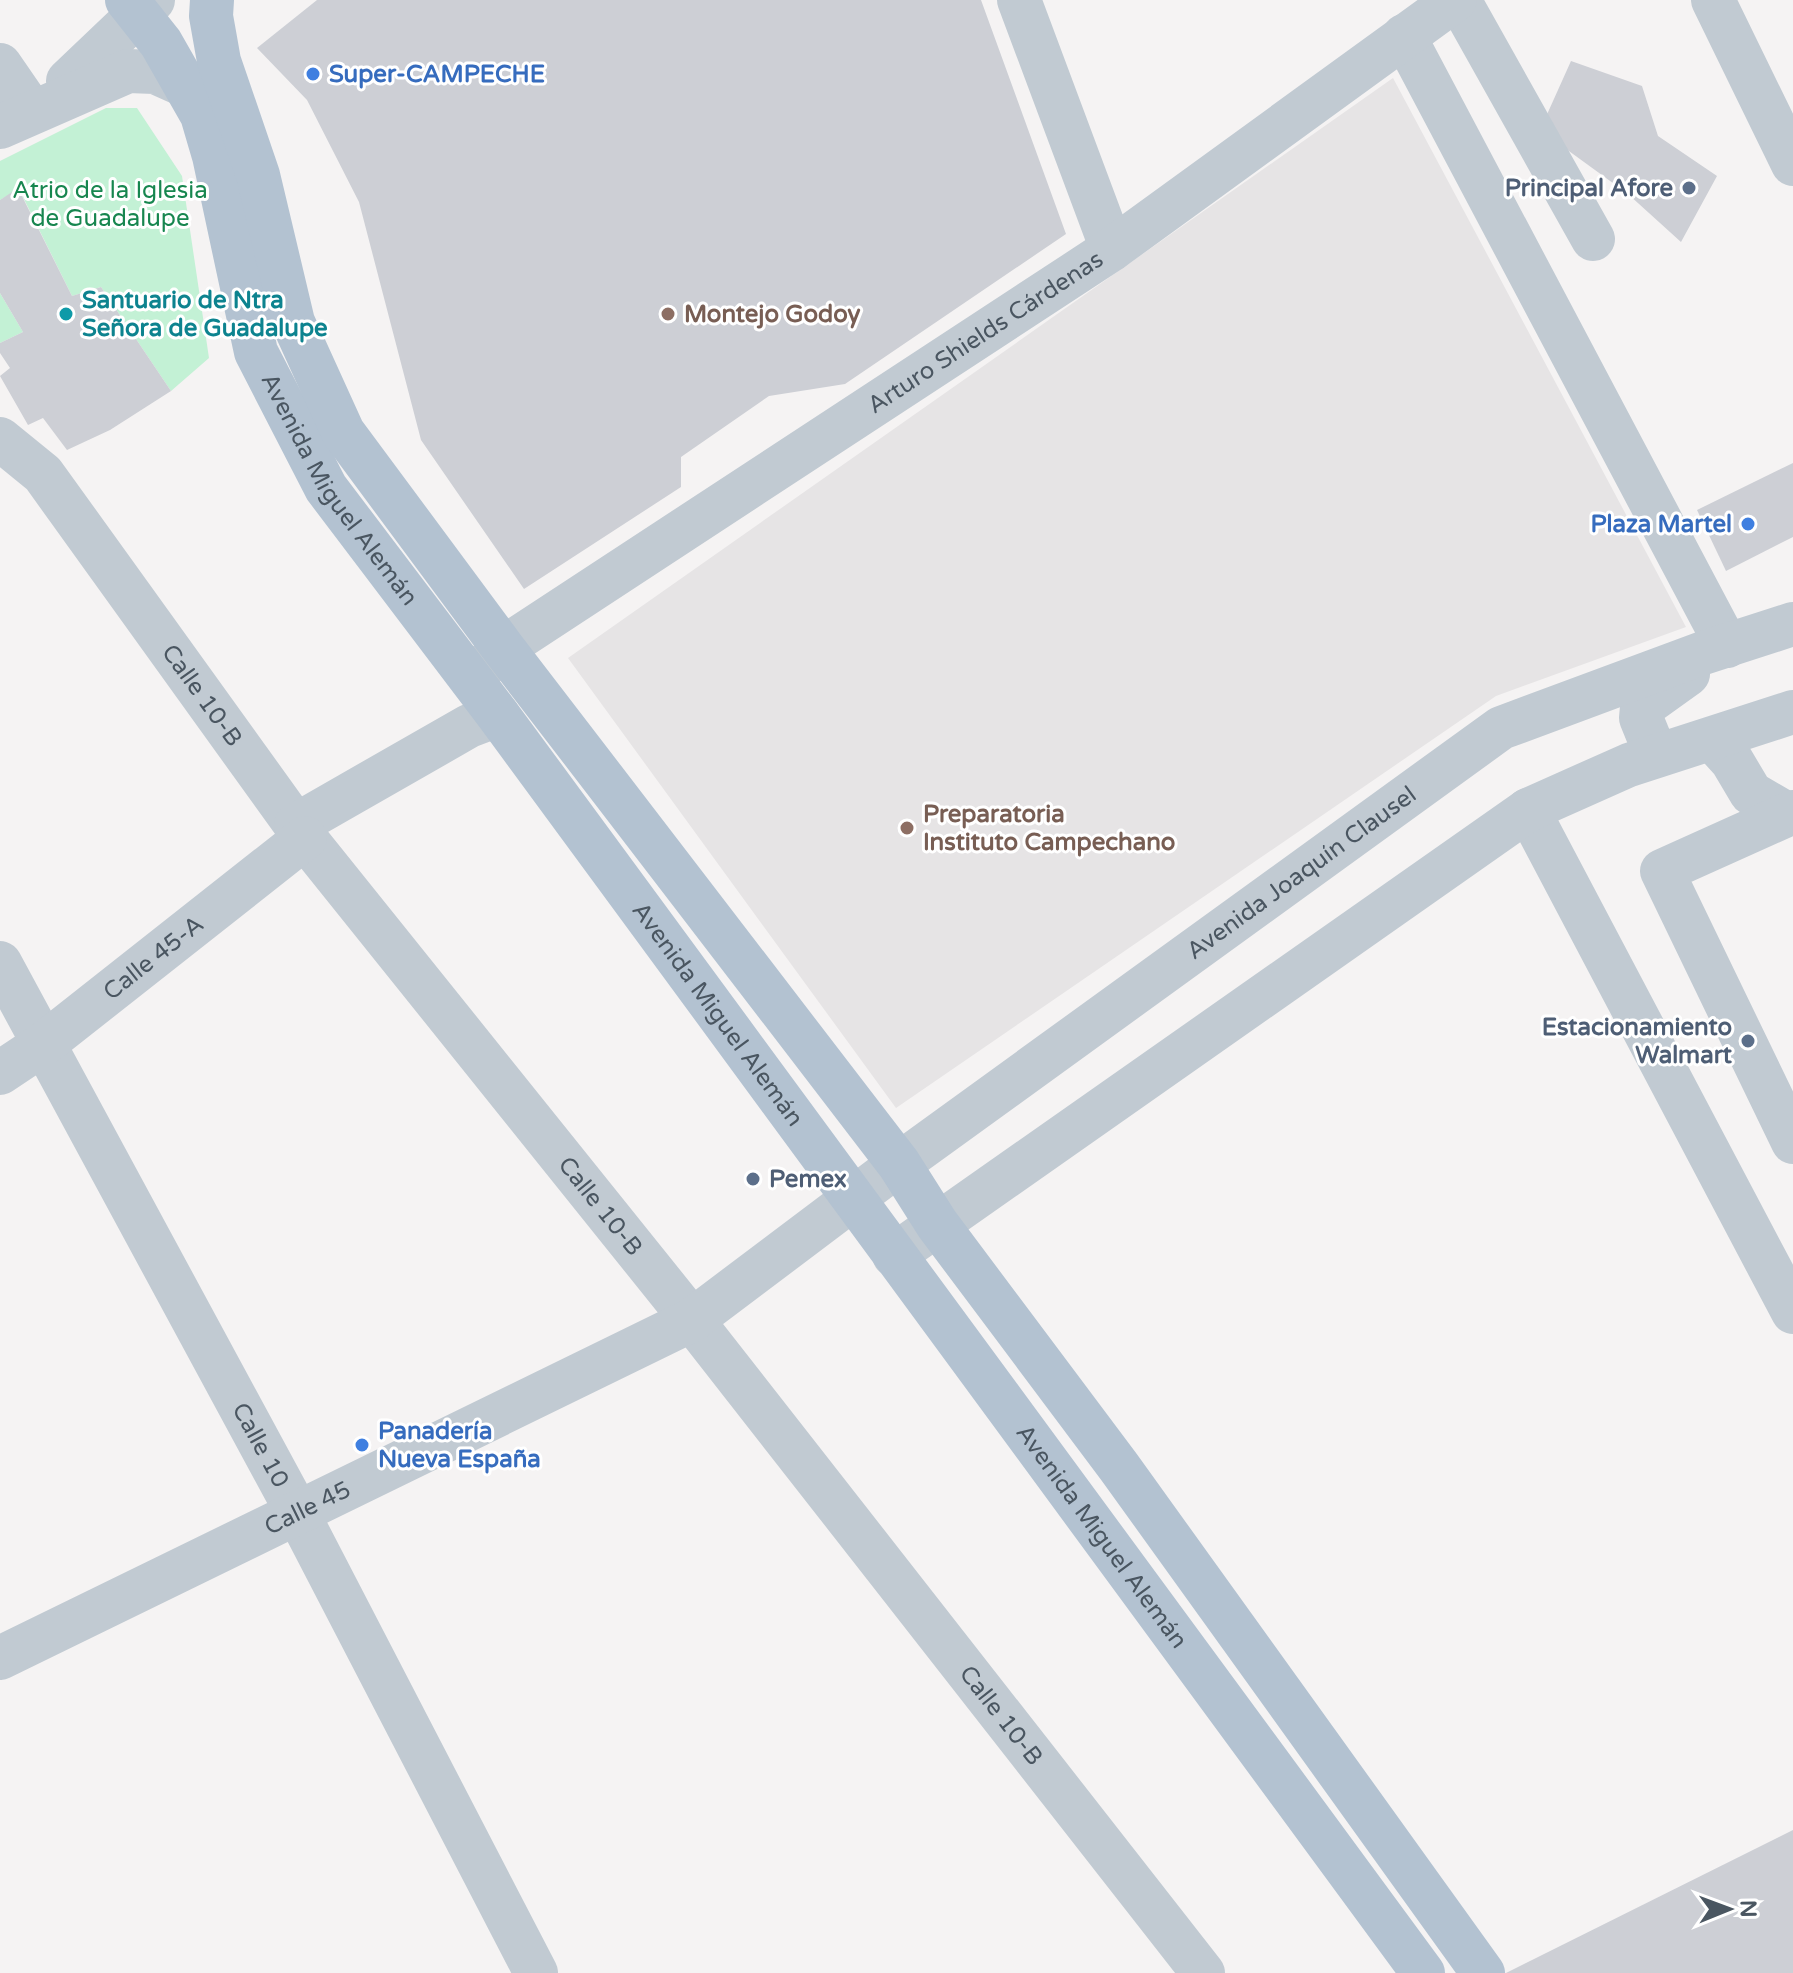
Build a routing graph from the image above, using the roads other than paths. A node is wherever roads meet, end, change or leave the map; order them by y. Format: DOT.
graph roads {
  1 [pos="212,0"];
  2 [pos="1019,0"];
  3 [pos="1457,0"];
  4 [pos="1713,0"];
  5 [pos="140,5"];
  6 [pos="1404,36"];
  7 [pos="0,65"];
  8 [pos="184,85"];
  9 [pos="16,118"];
  10 [pos="1793,164"];
  11 [pos="1593,239"];
  12 [pos="1112,249"];
  13 [pos="0,439"];
  14 [pos="1793,624"];
  15 [pos="503,648"];
  16 [pos="1715,649"];
  17 [pos="470,679"];
  18 [pos="1793,712"];
  19 [pos="498,715"];
  20 [pos="1712,739"];
  21 [pos="1656,755"];
  22 [pos="1528,810"];
  23 [pos="1790,813"];
  24 [pos="301,832"];
  25 [pos="0,963"];
  26 [pos="45,1043"];
  27 [pos="0,1073"];
  28 [pos="1793,1142"];
  29 [pos="899,1164"];
  30 [pos="854,1201"];
  31 [pos="937,1224"];
  32 [pos="894,1255"];
  33 [pos="1793,1312"];
  34 [pos="692,1320"];
  35 [pos="297,1512"];
  36 [pos="0,1658"];
  37 [pos="536,1973"];
  38 [pos="1203,1973"];
  39 [pos="1423,1973"];
  40 [pos="1483,1973"];
  1 -- 15 [label="main road, Avenida Miguel Alemán"];
  2 -- 12 [label="street"];
  3 -- 6 [label="street, Arturo Shields Cárdenas"];
  3 -- 11 [label="street"];
  4 -- 10 [label="street"];
  5 -- 8 [label="main road, Avenida Miguel Alemán"];
  5 -- 9 [label="street"];
  6 -- 12 [label="street, Arturo Shields Cárdenas"];
  6 -- 16 [label="street"];
  7 -- 9 [label="street"];
  8 -- 9 [label="street"];
  8 -- 17 [label="main road, Avenida Miguel Alemán"];
  12 -- 15 [label="street, Arturo Shields Cárdenas"];
  13 -- 24 [label="street, Calle 10-B"];
  14 -- 16 [label="street, Avenida Joaquín Clausel"];
  15 -- 17 [label="street, Arturo Shields Cárdenas"];
  15 -- 29 [label="main road, Avenida Miguel Alemán"];
  16 -- 21 [label="street"];
  16 -- 29 [label="street, Avenida Joaquín Clausel"];
  17 -- 19 [label="main road, Avenida Miguel Alemán"];
  18 -- 20 [label="street"];
  19 -- 24 [label="street, Calle 45-A"];
  19 -- 30 [label="main road, Avenida Miguel Alemán"];
  20 -- 21 [label="street"];
  20 -- 23 [label="street"];
  21 -- 22 [label="street"];
  22 -- 31 [label="street"];
  22 -- 33 [label="street"];
  23 -- 28 [label="street"];
  24 -- 26 [label="street, Calle 45-A"];
  24 -- 34 [label="street, Calle 10-B"];
  25 -- 26 [label="street, Calle 10"];
  26 -- 27 [label="street, Calle 45-A"];
  26 -- 35 [label="street, Calle 10"];
  29 -- 30 [label="street, Avenida Joaquín Clausel"];
  29 -- 31 [label="main road, Avenida Miguel Alemán"];
  30 -- 32 [label="main road, Avenida Miguel Alemán"];
  30 -- 34 [label="street, Calle 45"];
  31 -- 32 [label="street"];
  31 -- 40 [label="main road, Avenida Miguel Alemán"];
  32 -- 39 [label="main road, Avenida Miguel Alemán"];
  34 -- 35 [label="street, Calle 45"];
  34 -- 38 [label="street, Calle 10-B"];
  35 -- 36 [label="street, Calle 45"];
  35 -- 37 [label="street, Calle 10"];
}
